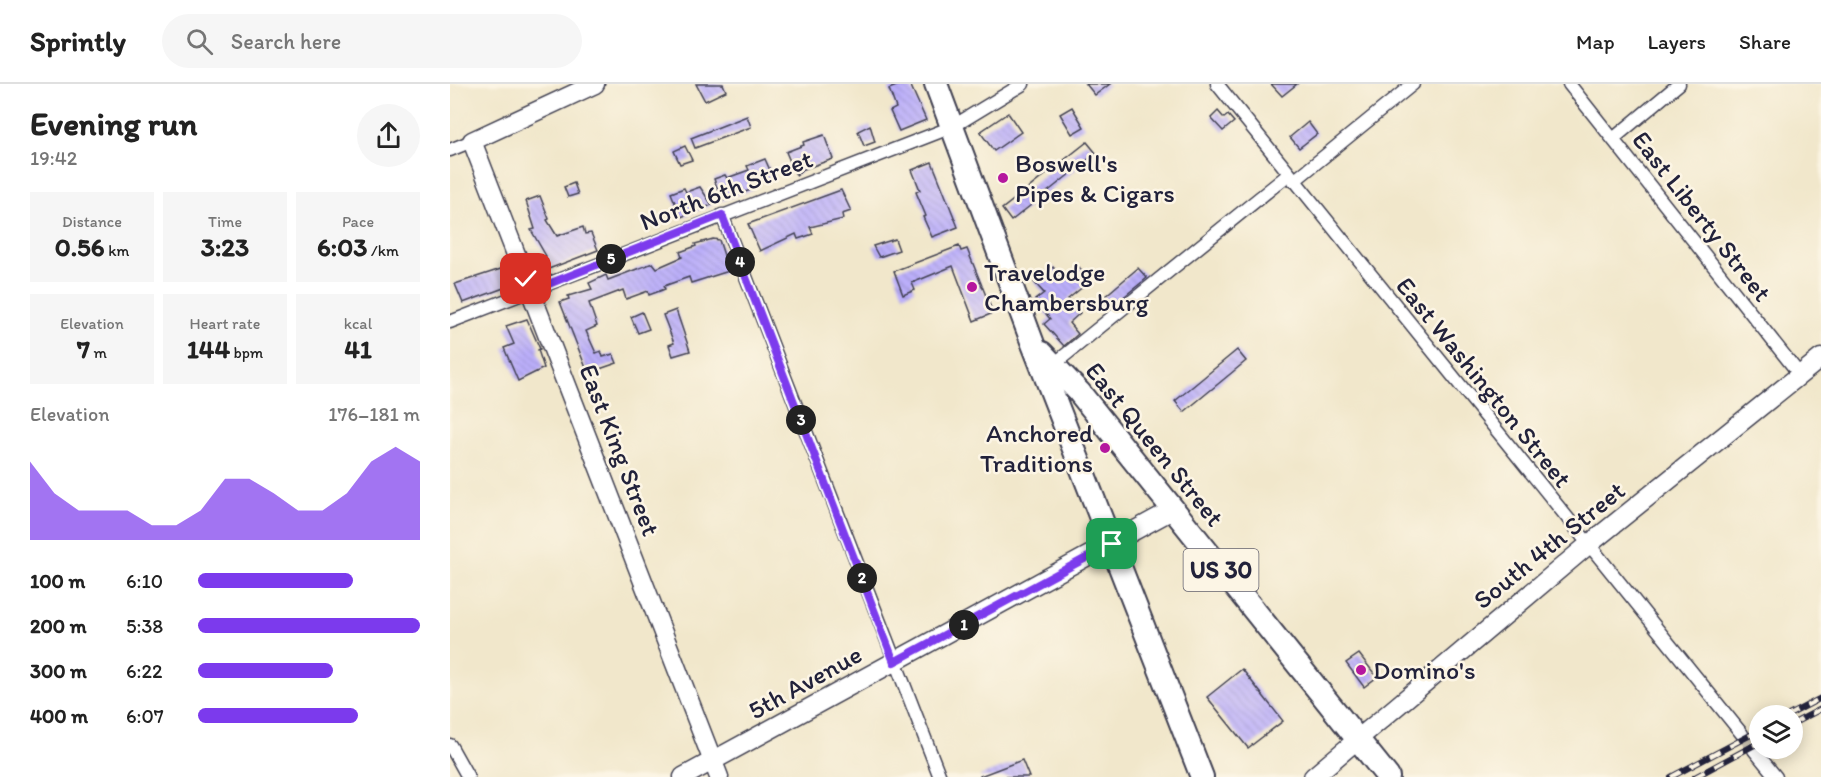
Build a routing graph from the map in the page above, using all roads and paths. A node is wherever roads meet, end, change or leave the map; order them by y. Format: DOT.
graph roads {
  1 [pos="595,84"];
  2 [pos="936,84"];
  3 [pos="1023,84"];
  4 [pos="1217,84"];
  5 [pos="1413,84"];
  6 [pos="1569,84"];
  7 [pos="1679,84"];
  8 [pos="952,127"];
  9 [pos="1613,139"];
  10 [pos="472,141"];
  11 [pos="450,150"];
  12 [pos="1292,178"];
  13 [pos="722,215"];
  14 [pos="531,291"];
  15 [pos="450,322"];
  16 [pos="1033,344"];
  17 [pos="1821,358"];
  18 [pos="1053,365"];
  19 [pos="1800,375"];
  20 [pos="1098,416"];
  21 [pos="1070,439"];
  22 [pos="1172,510"];
  23 [pos="1112,544"];
  24 [pos="1588,545"];
  25 [pos="894,662"];
  26 [pos="1742,734"];
  27 [pos="1358,740"];
  28 [pos="450,745"];
  29 [pos="1761,759"];
  30 [pos="716,769"];
  31 [pos="468,777"];
  32 [pos="683,777"];
  33 [pos="940,777"];
  34 [pos="1202,777"];
  35 [pos="1313,777"];
  36 [pos="1388,777"];
  37 [pos="1776,777"];
  1 -- 10 [label="street"];
  2 -- 8 [label="highway, US 30"];
  3 -- 8 [label="street, North 6th Street"];
  4 -- 12 [label="street, East Washington Street"];
  5 -- 12 [label="street"];
  6 -- 9 [label="street, East Liberty Street"];
  7 -- 9 [label="street"];
  8 -- 13 [label="street, North 6th Street"];
  8 -- 16 [label="highway, US 30"];
  9 -- 19 [label="street, East Liberty Street"];
  10 -- 11 [label="street"];
  10 -- 14 [label="street, East King Street"];
  12 -- 18 [label="street"];
  12 -- 24 [label="street, East Washington Street"];
  13 -- 14 [label="street, North 6th Street"];
  13 -- 25 [label="street"];
  14 -- 15 [label="street, North 6th Street"];
  14 -- 30 [label="street, East King Street"];
  16 -- 18 [label="highway, East Queen Street / US 30"];
  16 -- 21 [label="highway, US 30"];
  17 -- 19 [label="street, South 4th Street"];
  18 -- 20 [label="highway, East Queen Street / US 30"];
  19 -- 24 [label="street, South 4th Street"];
  20 -- 21 [label="highway"];
  20 -- 22 [label="highway, East Queen Street / US 30"];
  21 -- 23 [label="highway, US 30"];
  22 -- 23 [label="street, 5th Avenue"];
  22 -- 27 [label="highway, East Queen Street / US 30"];
  23 -- 25 [label="street, 5th Avenue"];
  23 -- 34 [label="highway, US 30"];
  24 -- 26 [label="street, East Washington Street"];
  24 -- 27 [label="street, South 4th Street"];
  25 -- 30 [label="street, 5th Avenue"];
  25 -- 33 [label="street"];
  27 -- 35 [label="street, South 4th Street"];
  27 -- 36 [label="highway, East Queen Street / US 30"];
  28 -- 31 [label="street"];
  29 -- 37 [label="street"];
  30 -- 32 [label="street, 5th Avenue"];
}
